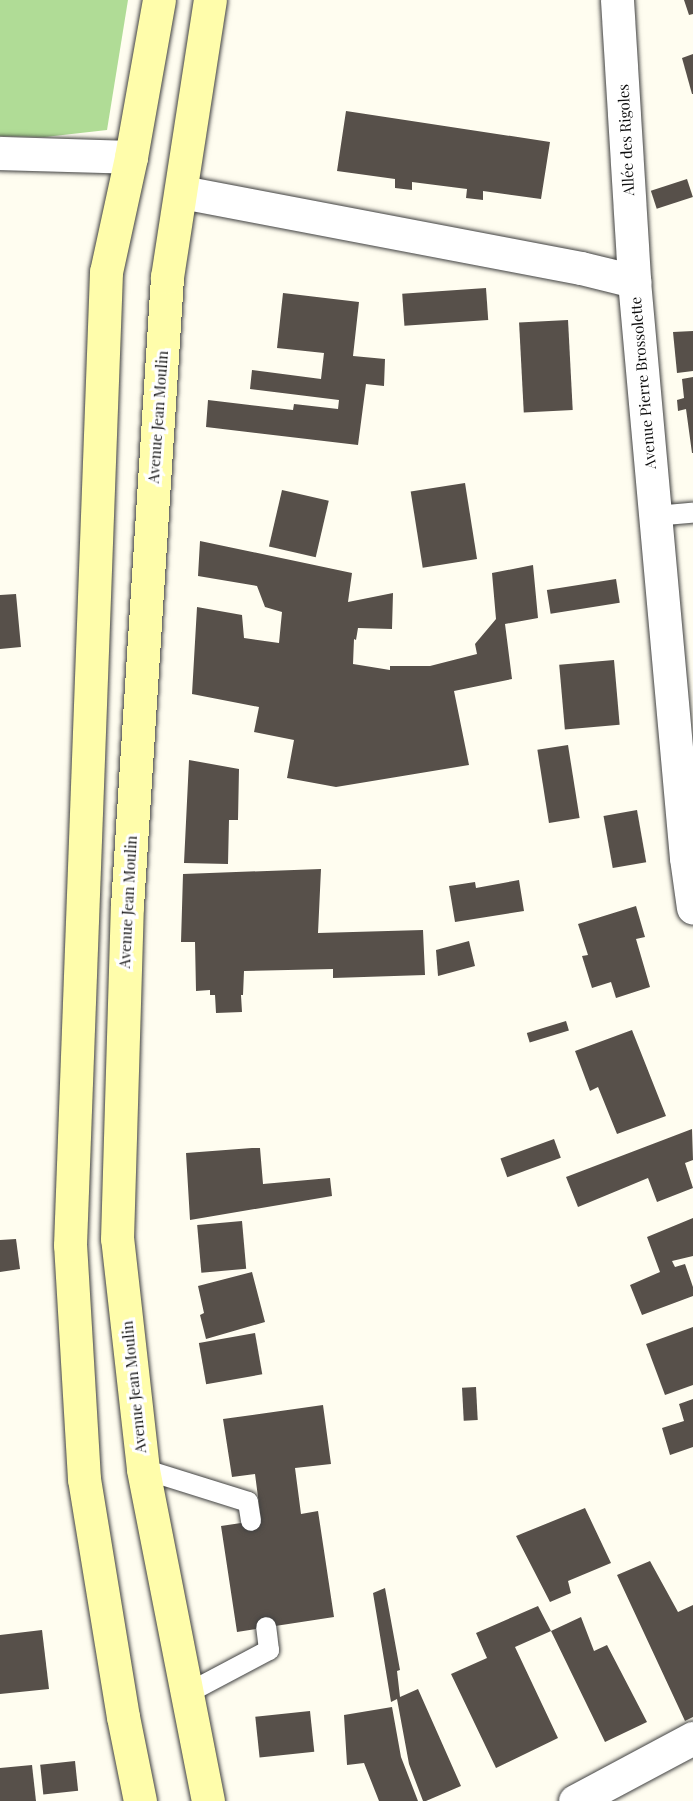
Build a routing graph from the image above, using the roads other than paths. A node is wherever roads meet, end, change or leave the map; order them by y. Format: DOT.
graph roads {
  1 [pos="159,0"];
  2 [pos="210,0"];
  3 [pos="617,0"];
  4 [pos="0,153"];
  5 [pos="131,157"];
  6 [pos="182,192"];
  7 [pos="634,281"];
  8 [pos="693,513"];
  9 [pos="655,516"];
  10 [pos="693,908"];
  11 [pos="143,1468"];
  12 [pos="251,1521"];
  13 [pos="266,1627"];
  14 [pos="186,1694"];
  15 [pos="693,1738"];
  16 [pos="140,1801"];
  17 [pos="208,1801"];
  18 [pos="575,1801"];
  1 -- 5 [label="main road"];
  2 -- 6 [label="main road, Avenue Jean Moulin"];
  3 -- 7 [label="street, Allée des Rigoles"];
  4 -- 5 [label="street"];
  5 -- 16 [label="main road"];
  6 -- 7 [label="street, Avenue Pierre Brossolette"];
  6 -- 11 [label="main road, Avenue Jean Moulin"];
  7 -- 9 [label="street, Avenue Pierre Brossolette"];
  8 -- 9 [label="lane"];
  9 -- 10 [label="street, Avenue Pierre Brossolette"];
  11 -- 12 [label="lane"];
  11 -- 14 [label="main road, Avenue Jean Moulin"];
  13 -- 14 [label="lane"];
  14 -- 17 [label="main road, Avenue Jean Moulin"];
  15 -- 18 [label="street"];
}
